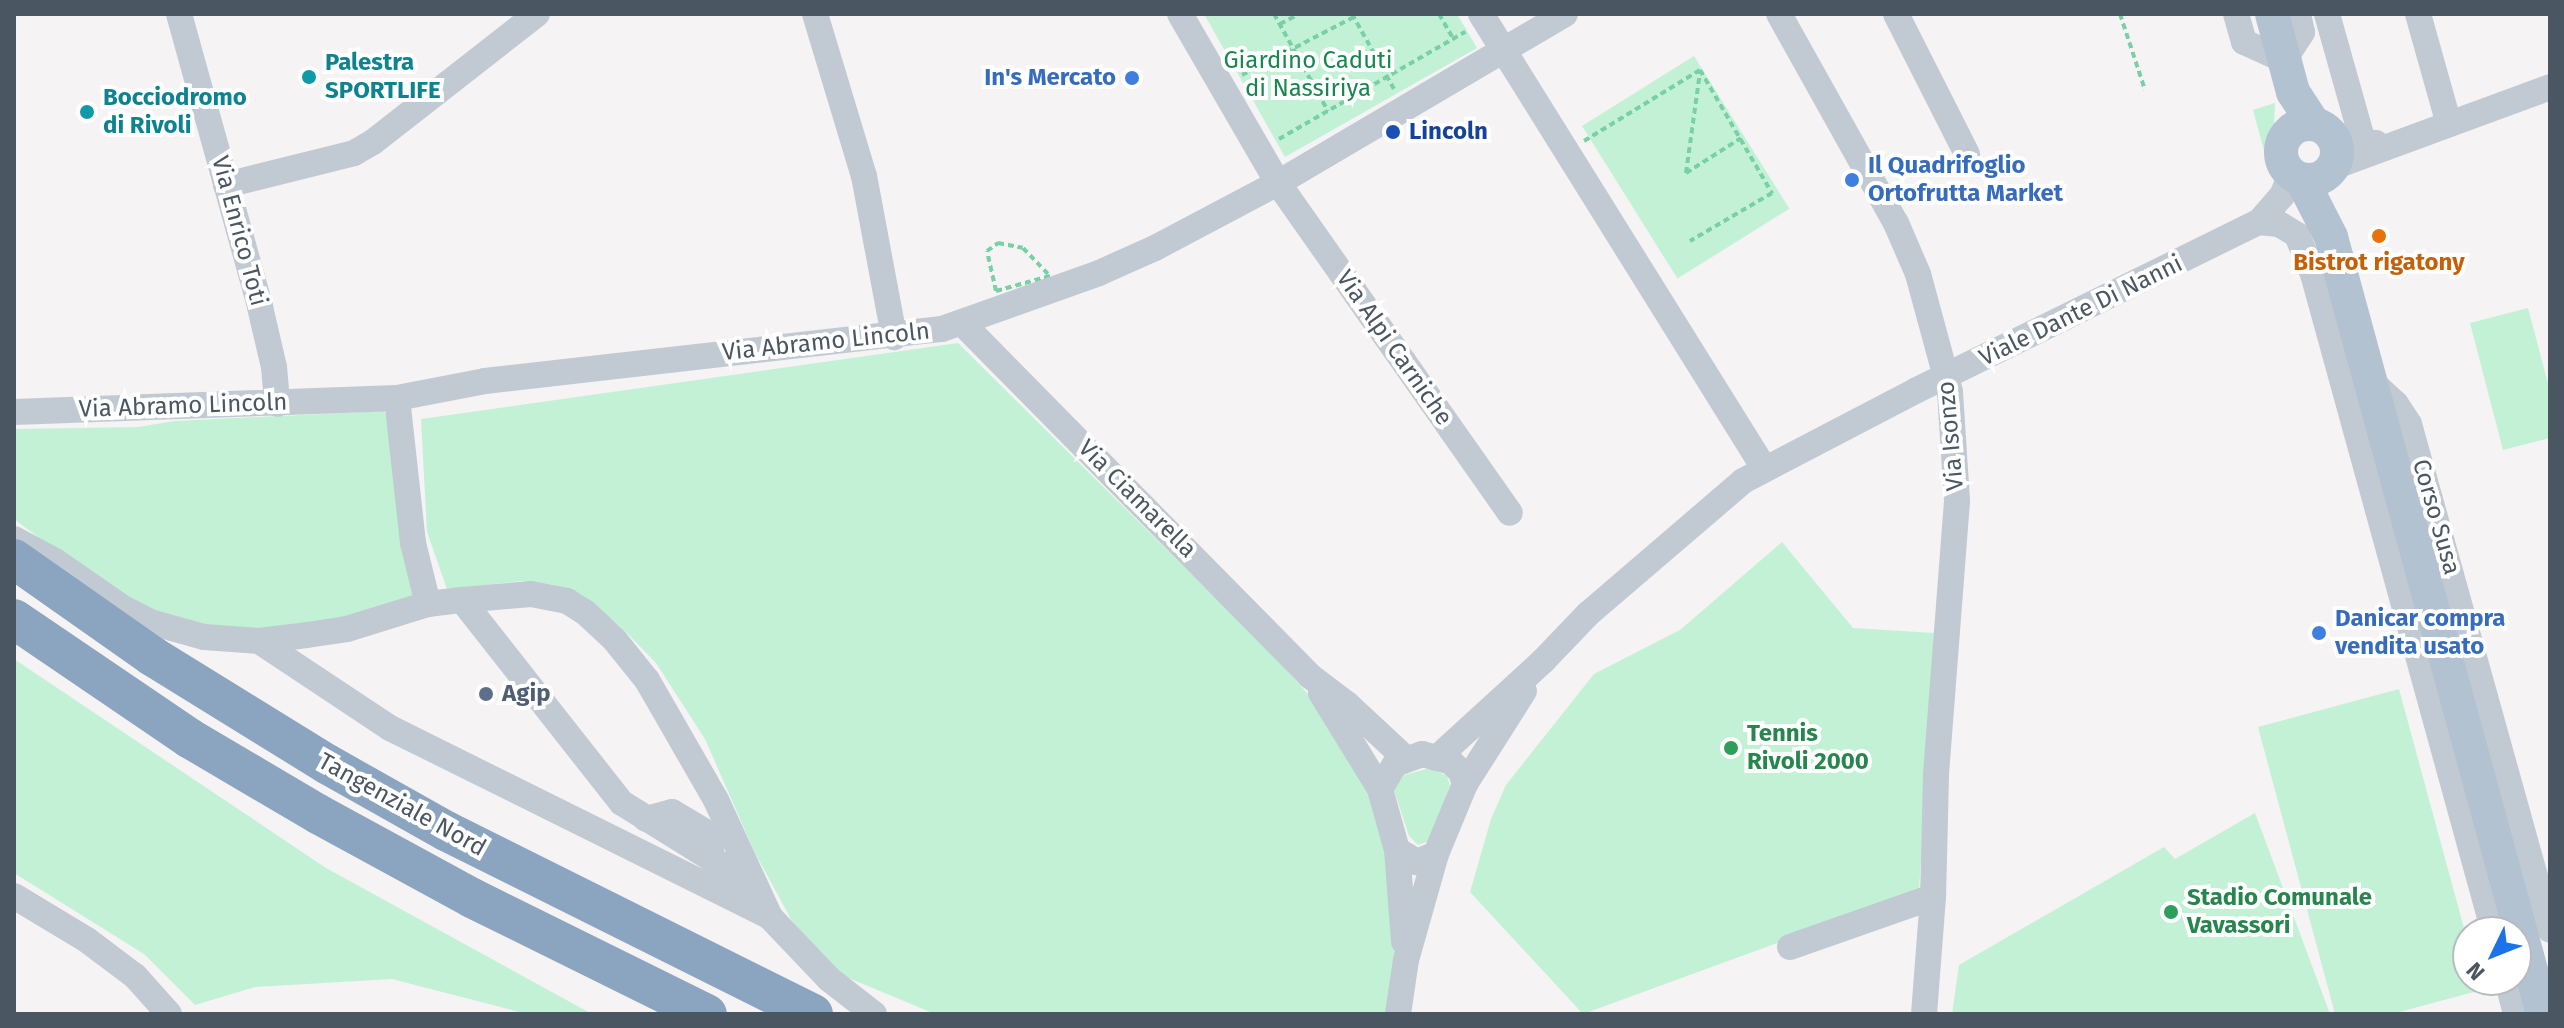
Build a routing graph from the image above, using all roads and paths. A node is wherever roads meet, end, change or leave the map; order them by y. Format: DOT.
graph roads {
  1 [pos="179,14"];
  2 [pos="537,14"];
  3 [pos="815,14"];
  4 [pos="1180,14"];
  5 [pos="1274,14"];
  6 [pos="1299,14"];
  7 [pos="1439,14"];
  8 [pos="1565,14"];
  9 [pos="1779,14"];
  10 [pos="1896,14"];
  11 [pos="2120,14"];
  12 [pos="2236,14"];
  13 [pos="2272,14"];
  14 [pos="2298,14"];
  15 [pos="2327,14"];
  16 [pos="2418,14"];
  17 [pos="1353,15"];
  18 [pos="1482,17"];
  19 [pos="1279,24"];
  20 [pos="1453,38"];
  21 [pos="1292,47"];
  22 [pos="1503,51"];
  23 [pos="1700,70"];
  24 [pos="1241,75"];
  25 [pos="2288,76"];
  26 [pos="1388,77"];
  27 [pos="2550,87"];
  28 [pos="2145,90"];
  29 [pos="1405,109"];
  30 [pos="1328,111"];
  31 [pos="2449,124"];
  32 [pos="1589,138"];
  33 [pos="1741,138"];
  34 [pos="2392,143"];
  35 [pos="1259,150"];
  36 [pos="1967,154"];
  37 [pos="2319,154"];
  38 [pos="1278,183"];
  39 [pos="226,185"];
  40 [pos="2259,222"];
  41 [pos="1690,241"];
  42 [pos="2326,269"];
  43 [pos="996,291"];
  44 [pos="962,323"];
  45 [pos="894,337"];
  46 [pos="1947,376"];
  47 [pos="2370,380"];
  48 [pos="397,398"];
  49 [pos="277,404"];
  50 [pos="14,412"];
  51 [pos="1764,468"];
  52 [pos="1510,513"];
  53 [pos="14,539"];
  54 [pos="2401,542"];
  55 [pos="14,559"];
  56 [pos="462,600"];
  57 [pos="428,604"];
  58 [pos="14,619"];
  59 [pos="259,641"];
  60 [pos="1543,661"];
  61 [pos="2464,671"];
  62 [pos="1310,676"];
  63 [pos="1439,756"];
  64 [pos="1405,758"];
  65 [pos="1465,784"];
  66 [pos="1380,789"];
  67 [pos="2483,791"];
  68 [pos="1397,850"];
  69 [pos="1436,854"];
  70 [pos="752,884"];
  71 [pos="14,896"];
  72 [pos="1933,897"];
  73 [pos="2493,916"];
  74 [pos="770,917"];
  75 [pos="2550,930"];
  76 [pos="1790,947"];
  77 [pos="1406,960"];
  78 [pos="169,1014"];
  79 [pos="707,1014"];
  80 [pos="813,1014"];
  81 [pos="874,1014"];
  82 [pos="1398,1014"];
  83 [pos="1924,1014"];
  84 [pos="2542,1014"];
  1 -- 39 [label="street, Via Enrico Toti"];
  2 -- 39 [label="street"];
  3 -- 45 [label="street"];
  4 -- 35 [label="street, Via Alpi Carniche"];
  5 -- 19 [label="path"];
  6 -- 19 [label="path"];
  7 -- 20 [label="path"];
  8 -- 22 [label="street, Via Abramo Lincoln"];
  9 -- 46 [label="street, Via Isonzo"];
  10 -- 36 [label="street"];
  11 -- 28 [label="path"];
  12 -- 25 [label="street"];
  13 -- 25 [label="main road, Corso Susa"];
  14 -- 25 [label="street"];
  15 -- 37 [label="street, Corso Susa"];
  16 -- 31 [label="street"];
  17 -- 21 [label="path"];
  17 -- 26 [label="path"];
  18 -- 20 [label="path"];
  18 -- 22 [label="street"];
  19 -- 21 [label="path"];
  20 -- 26 [label="path"];
  21 -- 24 [label="path"];
  21 -- 30 [label="path"];
  22 -- 29 [label="street, Via Abramo Lincoln"];
  22 -- 51 [label="street"];
  23 -- 32 [label="path"];
  23 -- 33 [label="path"];
  23 -- 33 [label="path"];
  25 -- 37 [label="main road, Corso Susa"];
  26 -- 29 [label="path"];
  26 -- 30 [label="path"];
  27 -- 31 [label="street"];
  29 -- 38 [label="street, Via Abramo Lincoln"];
  30 -- 35 [label="path"];
  31 -- 34 [label="street"];
  33 -- 41 [label="path"];
  34 -- 37 [label="street"];
  34 -- 37 [label="street"];
  35 -- 38 [label="street, Via Alpi Carniche"];
  37 -- 40 [label="street, Viale Dante Di Nanni"];
  37 -- 42 [label="main road, Corso Susa"];
  38 -- 44 [label="street, Via Abramo Lincoln"];
  38 -- 52 [label="street, Via Alpi Carniche"];
  39 -- 49 [label="street, Via Enrico Toti"];
  40 -- 42 [label="street, Corso Susa"];
  40 -- 46 [label="street, Viale Dante Di Nanni"];
  42 -- 47 [label="main road, Corso Susa"];
  42 -- 54 [label="street, Corso Susa"];
  43 -- 43 [label="path"];
  44 -- 45 [label="street, Via Abramo Lincoln"];
  44 -- 62 [label="street, Via Ciamarella"];
  45 -- 48 [label="street, Via Abramo Lincoln"];
  46 -- 51 [label="street, Viale Dante Di Nanni"];
  46 -- 72 [label="street, Via Isonzo"];
  47 -- 54 [label="main road, Corso Susa"];
  47 -- 61 [label="street, Corso Susa"];
  48 -- 49 [label="street, Via Abramo Lincoln"];
  48 -- 57 [label="street"];
  49 -- 50 [label="street, Via Abramo Lincoln"];
  51 -- 60 [label="street, Viale Dante Di Nanni"];
  53 -- 59 [label="street"];
  54 -- 61 [label="main road, Corso Susa"];
  54 -- 67 [label="street, Corso Susa"];
  55 -- 80 [label="highway, Tangenziale Nord"];
  56 -- 57 [label="street"];
  56 -- 70 [label="street"];
  56 -- 70 [label="street"];
  57 -- 59 [label="street"];
  58 -- 79 [label="highway, Tangenziale Nord"];
  59 -- 74 [label="street"];
  60 -- 63 [label="street, Viale Dante Di Nanni"];
  60 -- 65 [label="street, Viale Dante Di Nanni"];
  61 -- 67 [label="main road, Corso Susa"];
  62 -- 64 [label="street, Via Ciamarella"];
  62 -- 66 [label="street, Via Ciamarella"];
  63 -- 64 [label="street"];
  63 -- 65 [label="street"];
  64 -- 66 [label="street"];
  65 -- 69 [label="street"];
  66 -- 68 [label="street"];
  67 -- 73 [label="street, Corso Susa"];
  67 -- 75 [label="street, Corso Susa"];
  67 -- 84 [label="main road, Corso Susa"];
  68 -- 69 [label="street"];
  68 -- 77 [label="street"];
  69 -- 77 [label="street"];
  70 -- 74 [label="street"];
  71 -- 78 [label="street"];
  72 -- 76 [label="street"];
  72 -- 83 [label="street, Via Isonzo"];
  74 -- 81 [label="street"];
  77 -- 82 [label="street"];
}
